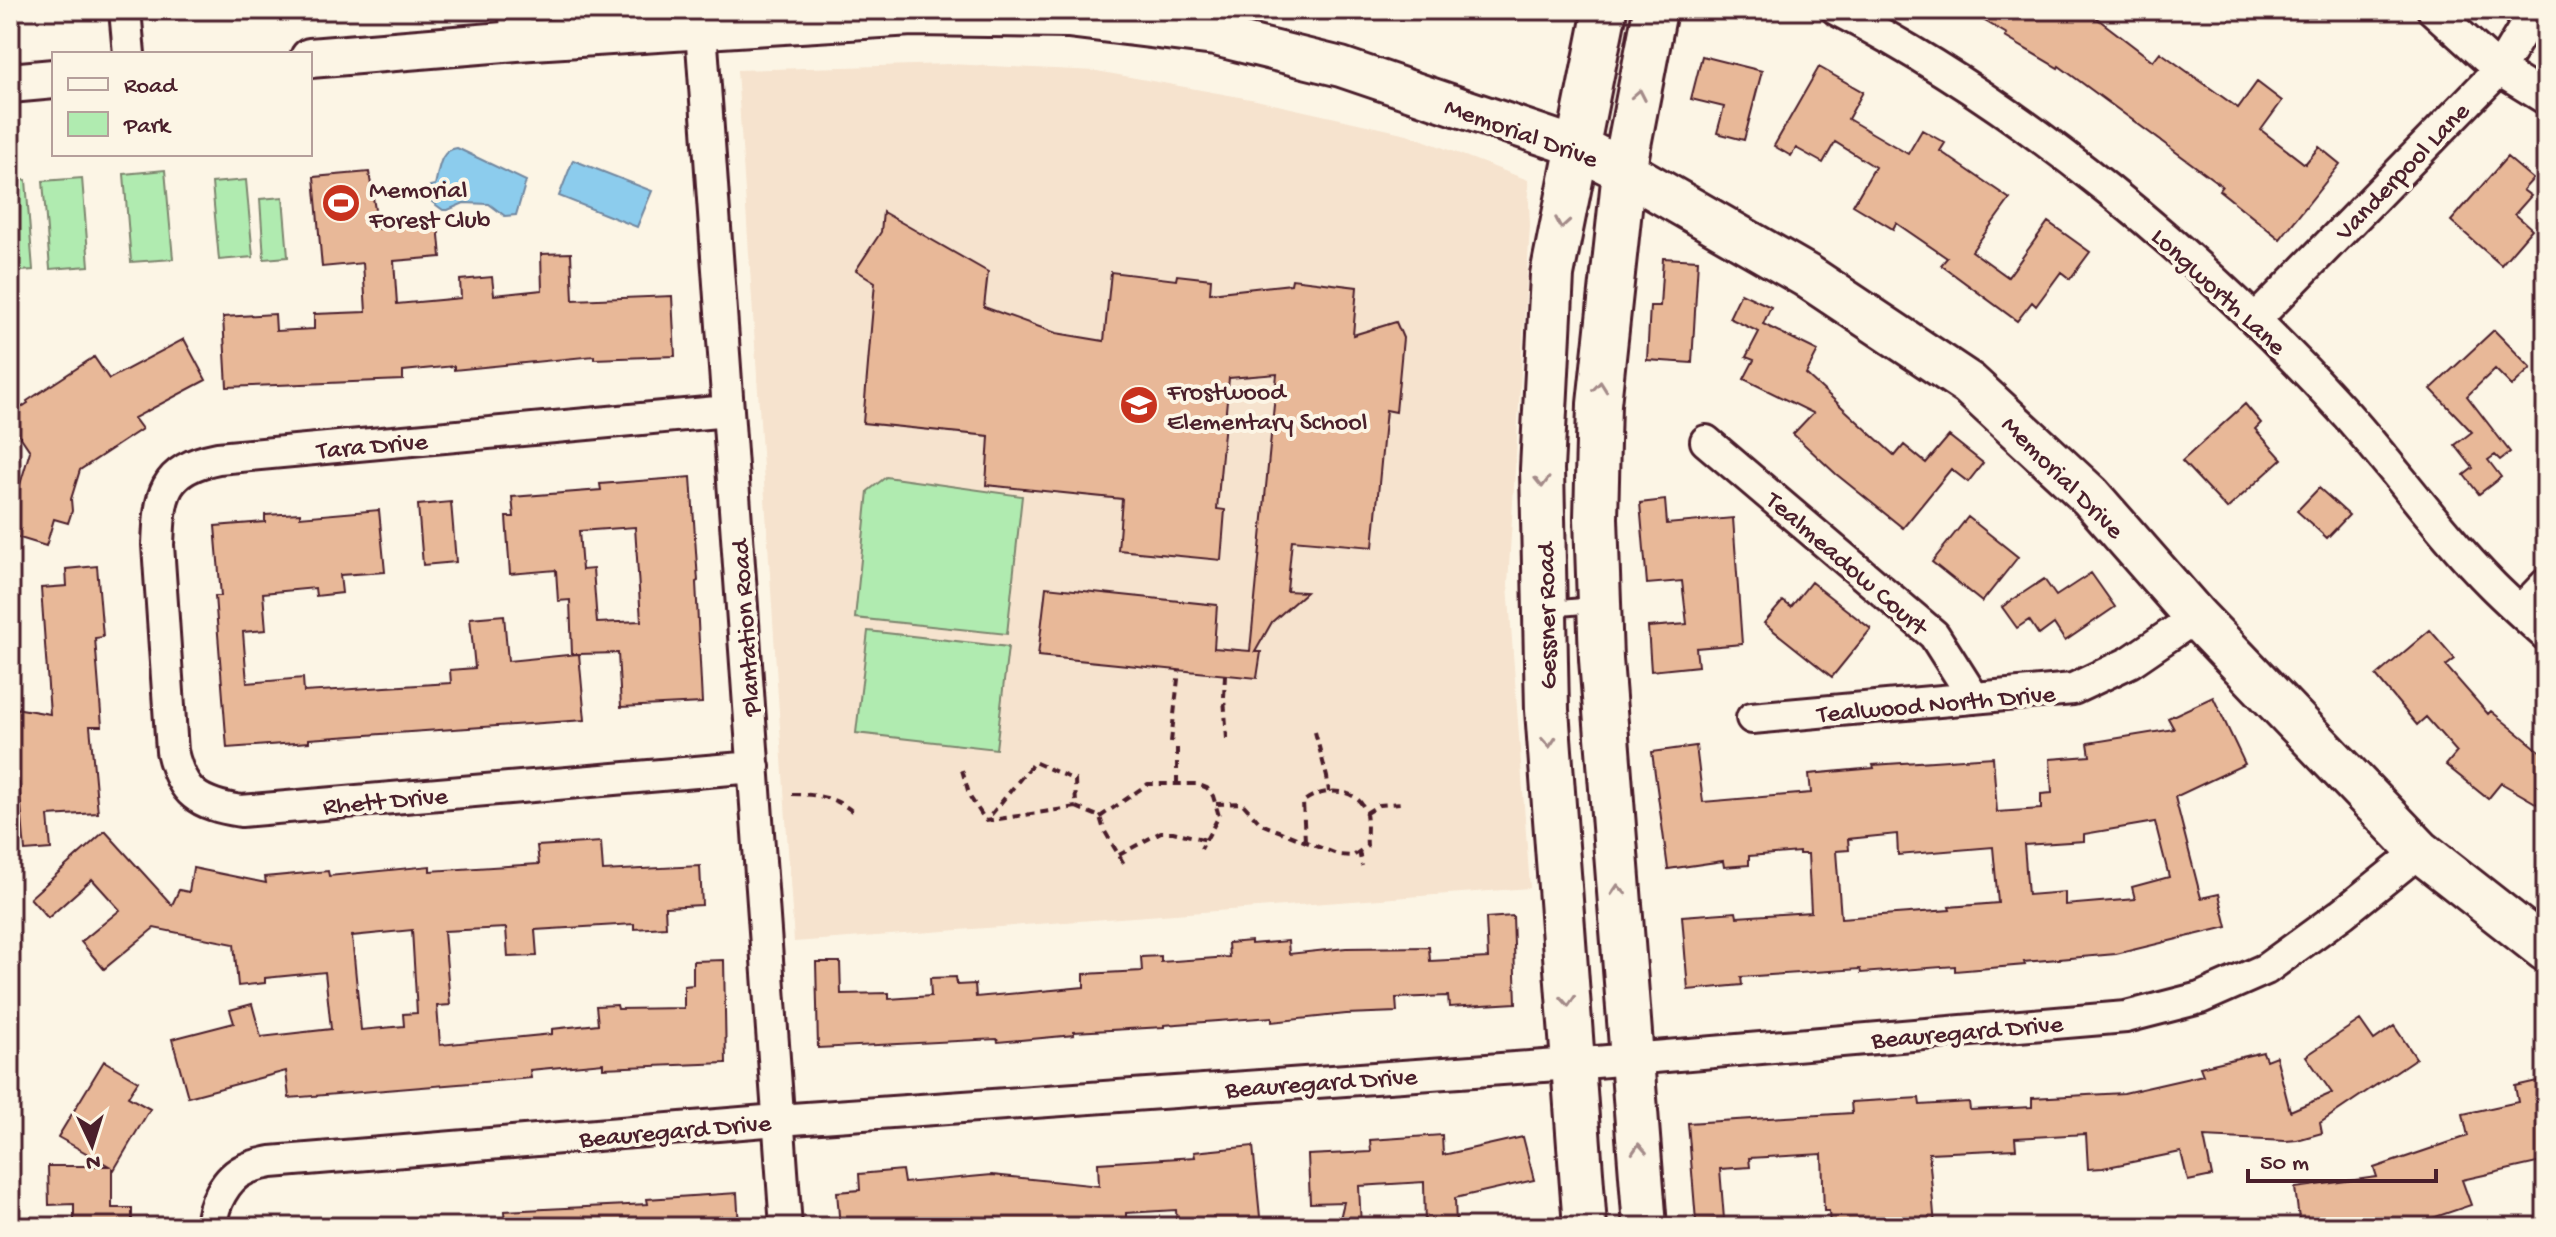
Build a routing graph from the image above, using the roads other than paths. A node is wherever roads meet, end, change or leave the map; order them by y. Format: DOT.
graph roads {
  1 [pos="125,10"];
  2 [pos="1605,10"];
  3 [pos="1655,10"];
  4 [pos="1837,10"];
  5 [pos="2433,10"];
  6 [pos="2535,10"];
  7 [pos="912,13"];
  8 [pos="516,26"];
  9 [pos="701,30"];
  10 [pos="129,52"];
  11 [pos="312,58"];
  12 [pos="2499,70"];
  13 [pos="52,79"];
  14 [pos="10,83"];
  15 [pos="2546,99"];
  16 [pos="1577,147"];
  17 [pos="1624,171"];
  18 [pos="2255,320"];
  19 [pos="728,411"];
  20 [pos="1706,441"];
  21 [pos="2546,584"];
  22 [pos="1599,605"];
  23 [pos="1543,609"];
  24 [pos="2520,611"];
  25 [pos="2196,617"];
  26 [pos="164,627"];
  27 [pos="2546,635"];
  28 [pos="1974,698"];
  29 [pos="1752,718"];
  30 [pos="754,767"];
  31 [pos="2420,851"];
  32 [pos="2546,950"];
  33 [pos="1632,1059"];
  34 [pos="1572,1064"];
  35 [pos="778,1120"];
  36 [pos="212,1227"];
  37 [pos="786,1227"];
  38 [pos="1585,1227"];
  39 [pos="1645,1227"];
  1 -- 10 [label="street"];
  2 -- 16 [label="main road, Gessner Road"];
  17 -- 3 [label="main road, Gessner Road, one-way"];
  4 -- 18 [label="street, Longworth Lane"];
  5 -- 12 [label="street"];
  6 -- 12 [label="street, Vanderpool Lane"];
  7 -- 9 [label="street, Memorial Drive"];
  7 -- 16 [label="street, Memorial Drive"];
  8 -- 9 [label="street, Memorial Drive"];
  8 -- 11 [label="street, Memorial Drive"];
  9 -- 19 [label="street, Plantation Road"];
  12 -- 15 [label="street"];
  12 -- 18 [label="street, Vanderpool Lane"];
  13 -- 14 [label="street"];
  16 -- 17 [label="main road, Memorial Drive"];
  16 -- 23 [label="main road, Gessner Road, one-way"];
  22 -- 17 [label="main road, Gessner Road, one-way"];
  17 -- 25 [label="main road, Memorial Drive"];
  18 -- 24 [label="street, Longworth Lane"];
  19 -- 26 [label="street, Tara Drive"];
  19 -- 30 [label="street, Plantation Road"];
  20 -- 28 [label="street, Tealmeadow Court"];
  21 -- 24 [label="street"];
  22 -- 23 [label="lane"];
  33 -- 22 [label="main road, Gessner Road, one-way"];
  23 -- 34 [label="main road, Gessner Road, one-way"];
  24 -- 27 [label="street, Longworth Lane"];
  25 -- 28 [label="street, Tealwood North Drive"];
  25 -- 31 [label="main road, Memorial Drive"];
  26 -- 30 [label="street, Rhett Drive"];
  28 -- 29 [label="street, Tealwood North Drive"];
  30 -- 35 [label="street, Plantation Road"];
  31 -- 32 [label="main road, Memorial Drive"];
  31 -- 33 [label="street, Beauregard Drive"];
  33 -- 34 [label="street, Beauregard Drive"];
  39 -- 33 [label="main road, Gessner Road, one-way"];
  34 -- 35 [label="street, Beauregard Drive"];
  34 -- 38 [label="main road, Gessner Road"];
  35 -- 36 [label="street, Beauregard Drive"];
  35 -- 37 [label="street, Plantation Road"];
}
